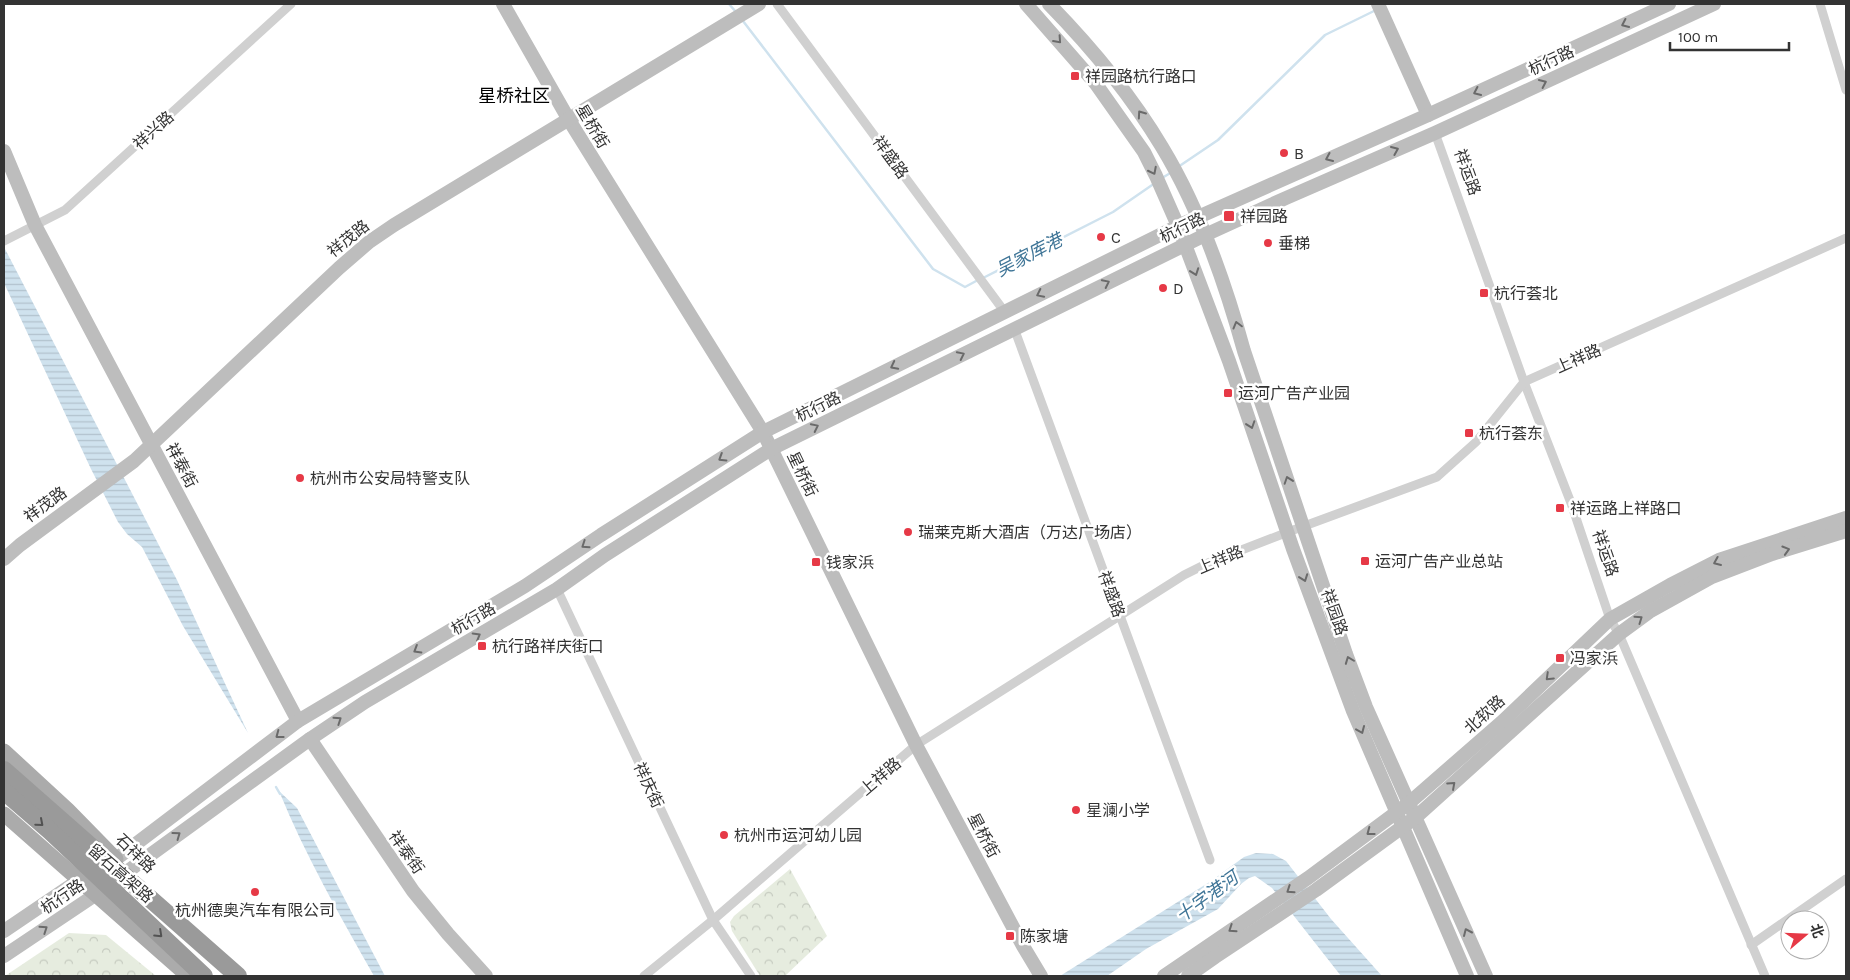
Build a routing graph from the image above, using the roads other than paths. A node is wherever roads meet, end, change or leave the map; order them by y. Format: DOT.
graph roads {
  1 [pos="291,4"];
  2 [pos="503,4"];
  3 [pos="760,4"];
  4 [pos="777,4"];
  5 [pos="1026,4"];
  6 [pos="1049,4"];
  7 [pos="1669,4"];
  8 [pos="1714,4"];
  9 [pos="1820,4"];
  10 [pos="1381,10"];
  11 [pos="1846,90"];
  12 [pos="1428,116"];
  13 [pos="569,120"];
  14 [pos="1435,133"];
  15 [pos="4,151"];
  16 [pos="1198,218"];
  17 [pos="36,225"];
  18 [pos="1178,226"];
  19 [pos="1205,235"];
  20 [pos="1846,238"];
  21 [pos="4,240"];
  22 [pos="1185,245"];
  23 [pos="1004,311"];
  24 [pos="1014,328"];
  25 [pos="1524,382"];
  26 [pos="763,432"];
  27 [pos="151,444"];
  28 [pos="771,449"];
  29 [pos="1846,518"];
  30 [pos="1304,526"];
  31 [pos="1846,531"];
  32 [pos="1288,532"];
  33 [pos="4,559"];
  34 [pos="557,589"];
  35 [pos="1120,616"];
  36 [pos="1610,620"];
  37 [pos="1619,634"];
  38 [pos="298,721"];
  39 [pos="310,739"];
  40 [pos="916,745"];
  41 [pos="4,751"];
  42 [pos="4,757"];
  43 [pos="4,770"];
  44 [pos="4,791"];
  45 [pos="1409,803"];
  46 [pos="68,810"];
  47 [pos="1396,812"];
  48 [pos="4,814"];
  49 [pos="1416,818"];
  50 [pos="1403,827"];
  51 [pos="4,828"];
  52 [pos="116,859"];
  53 [pos="1210,860"];
  54 [pos="127,870"];
  55 [pos="79,879"];
  56 [pos="1846,879"];
  57 [pos="95,895"];
  58 [pos="1277,908"];
  59 [pos="713,920"];
  60 [pos="4,931"];
  61 [pos="1751,945"];
  62 [pos="4,956"];
  63 [pos="188,976"];
  64 [pos="204,976"];
  65 [pos="238,976"];
  66 [pos="248,976"];
  67 [pos="486,976"];
  68 [pos="644,976"];
  69 [pos="751,976"];
  70 [pos="1041,976"];
  71 [pos="1164,976"];
  72 [pos="1188,976"];
  73 [pos="1467,976"];
  74 [pos="1486,976"];
  75 [pos="1765,976"];
  1 -- 17 [label="street, 祥兴路"];
  2 -- 13 [label="main road, 星桥街"];
  3 -- 13 [label="main road, 祥茂路"];
  4 -- 23 [label="street, 祥盛路"];
  5 -- 18 [label="main road, 祥园路, one-way"];
  16 -- 6 [label="main road, 祥园路, one-way"];
  7 -- 12 [label="main road, 杭行路, one-way"];
  14 -- 8 [label="main road, 杭行路, one-way"];
  9 -- 11 [label="street"];
  10 -- 12 [label="main road"];
  12 -- 16 [label="main road, 杭行路, one-way"];
  13 -- 26 [label="main road, 星桥街"];
  13 -- 27 [label="main road, 祥茂路"];
  19 -- 14 [label="main road, 杭行路, one-way"];
  14 -- 25 [label="street, 祥运路"];
  15 -- 17 [label="main road, 祥泰街"];
  16 -- 18 [label="main road, 杭行路"];
  16 -- 19 [label="main road, 祥园路"];
  17 -- 21 [label="street, 祥兴路"];
  17 -- 27 [label="main road, 祥泰街"];
  18 -- 22 [label="main road, 祥园路"];
  18 -- 23 [label="main road, 杭行路, one-way"];
  19 -- 22 [label="main road, 杭行路"];
  30 -- 19 [label="main road, 祥园路, one-way"];
  20 -- 25 [label="street, 上祥路"];
  24 -- 22 [label="main road, 杭行路, one-way"];
  22 -- 32 [label="main road, 祥园路, one-way"];
  23 -- 26 [label="main road, 杭行路, one-way"];
  28 -- 24 [label="main road, 杭行路, one-way"];
  24 -- 35 [label="street, 祥盛路"];
  25 -- 30 [label="street, 上祥路"];
  25 -- 36 [label="street, 祥运路"];
  26 -- 28 [label="main road, 星桥街"];
  26 -- 38 [label="main road, 杭行路, one-way"];
  27 -- 33 [label="main road, 祥茂路"];
  27 -- 38 [label="main road, 祥泰街"];
  28 -- 34 [label="main road, 杭行路"];
  28 -- 40 [label="main road, 星桥街"];
  29 -- 36 [label="main road, 北软路, one-way"];
  30 -- 32 [label="street, 上祥路"];
  45 -- 30 [label="main road, 祥园路, one-way"];
  37 -- 31 [label="main road, 北软路, one-way"];
  32 -- 35 [label="street, 上祥路"];
  32 -- 47 [label="main road, 祥园路, one-way"];
  39 -- 34 [label="main road, 杭行路, one-way"];
  34 -- 59 [label="street, 祥庆街"];
  35 -- 40 [label="street, 上祥路"];
  35 -- 53 [label="street, 祥盛路"];
  36 -- 37 [label="street, 祥运路"];
  36 -- 45 [label="main road, 北软路, one-way"];
  49 -- 37 [label="main road, 北软路, one-way"];
  37 -- 61 [label="street, 祥运路"];
  38 -- 52 [label="main road, 杭行路, one-way"];
  54 -- 39 [label="main road, 杭行路, one-way"];
  39 -- 67 [label="main road, 祥泰街"];
  40 -- 59 [label="street, 上祥路"];
  40 -- 70 [label="main road, 星桥街"];
  41 -- 46 [label="main road, 石祥路"];
  42 -- 46 [label="main road"];
  43 -- 65 [label="highway, 留石高架路, bridge"];
  44 -- 64 [label="highway, 留石高架路, one-way, bridge"];
  45 -- 47 [label="main road, 北软路"];
  45 -- 49 [label="main road, 祥园路"];
  46 -- 52 [label="main road, 石祥路"];
  47 -- 50 [label="main road, 祥园路"];
  47 -- 58 [label="main road, 北软路, one-way"];
  48 -- 55 [label="main road"];
  49 -- 50 [label="main road, 北软路"];
  74 -- 49 [label="main road, 祥园路, one-way"];
  50 -- 58 [label="main road, 北软路"];
  50 -- 73 [label="main road, 祥园路"];
  51 -- 55 [label="main road"];
  52 -- 54 [label="main road, 石祥路"];
  52 -- 55 [label="main road, 杭行路"];
  54 -- 57 [label="main road, 杭行路"];
  54 -- 66 [label="main road, 石祥路"];
  55 -- 57 [label="main road"];
  55 -- 60 [label="main road, 杭行路"];
  56 -- 61 [label="street"];
  62 -- 57 [label="main road, 杭行路, one-way"];
  57 -- 63 [label="main road"];
  58 -- 71 [label="main road, 北软路, one-way"];
  58 -- 72 [label="main road, 北软路"];
  59 -- 68 [label="street, 上祥路"];
  59 -- 69 [label="street, 祥庆街"];
  61 -- 75 [label="street, 祥运路"];
}
